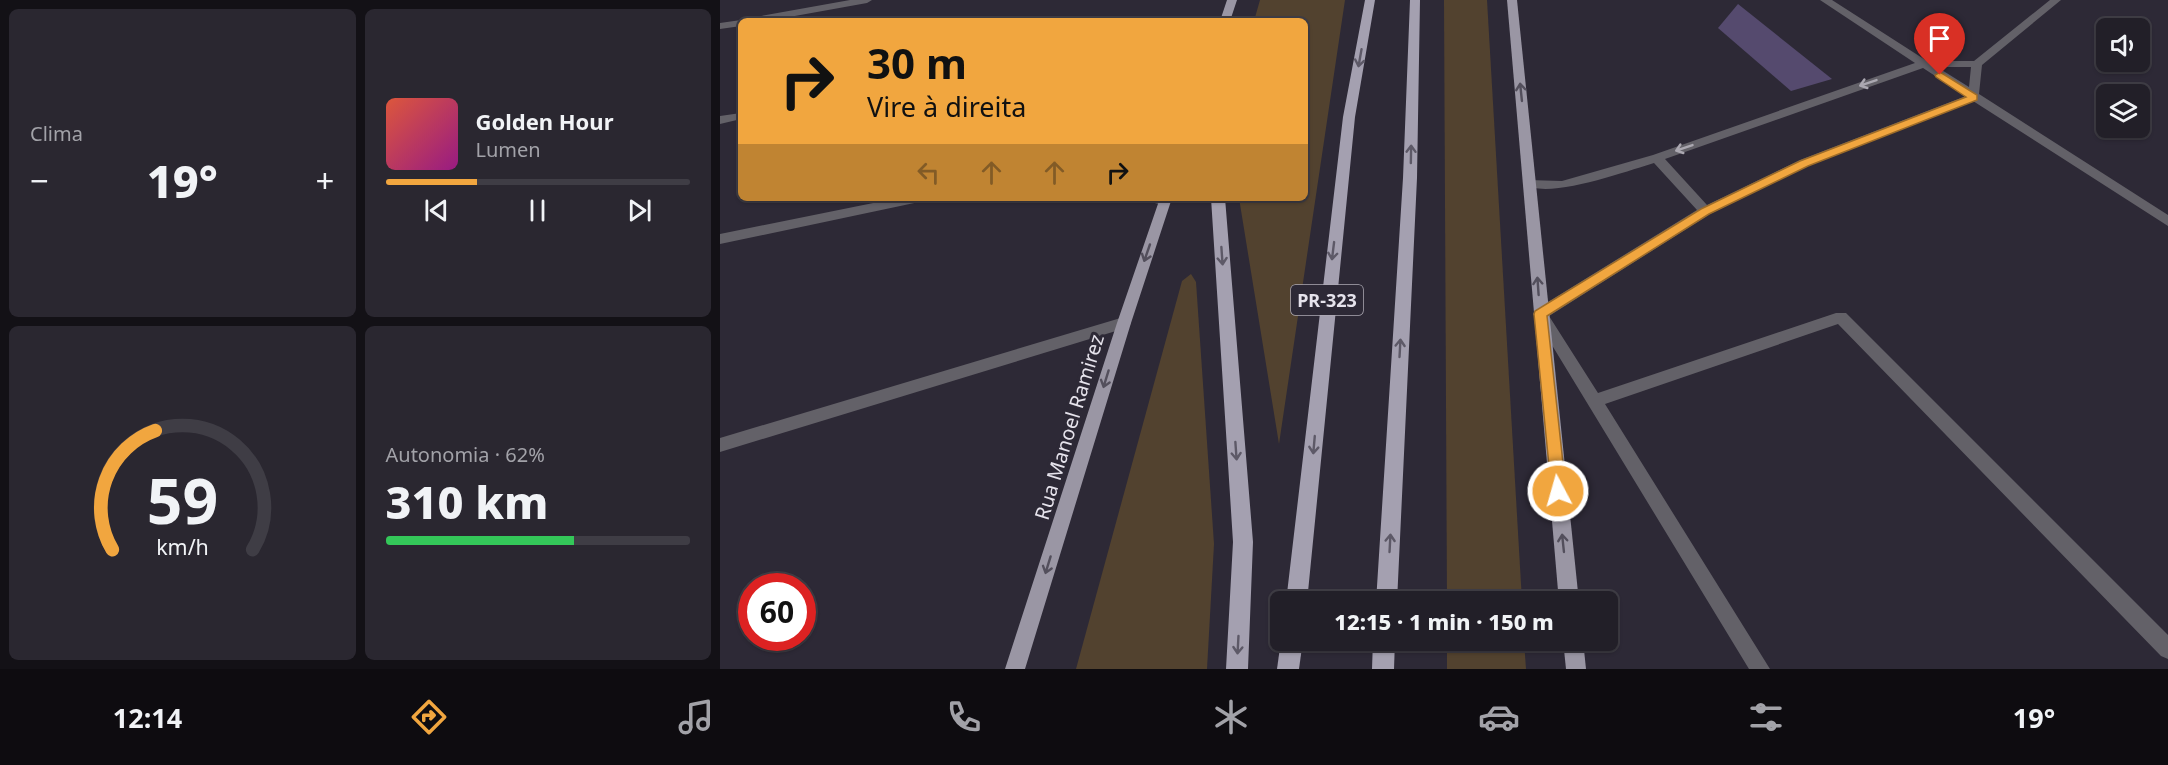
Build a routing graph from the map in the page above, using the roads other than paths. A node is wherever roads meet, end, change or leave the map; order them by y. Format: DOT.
graph roads {
  1 [pos="867,0"];
  2 [pos="1232,0"];
  3 [pos="1370,0"];
  4 [pos="1415,0"];
  5 [pos="1512,0"];
  6 [pos="1825,0"];
  7 [pos="2056,0"];
  8 [pos="767,18"];
  9 [pos="1226,18"];
  10 [pos="738,23"];
  11 [pos="720,26"];
  12 [pos="1923,64"];
  13 [pos="1977,64"];
  14 [pos="1973,97"];
  15 [pos="738,117"];
  16 [pos="720,120"];
  17 [pos="1657,158"];
  18 [pos="1531,183"];
  19 [pos="904,201"];
  20 [pos="1160,201"];
  21 [pos="1218,201"];
  22 [pos="1705,212"];
  23 [pos="2168,221"];
  24 [pos="720,239"];
  25 [pos="1540,314"];
  26 [pos="1124,323"];
  27 [pos="1594,401"];
  28 [pos="720,445"];
  29 [pos="1297,591"];
  30 [pos="1387,591"];
  31 [pos="1568,591"];
  32 [pos="2168,649"];
  33 [pos="1290,651"];
  34 [pos="1384,651"];
  35 [pos="1574,651"];
  36 [pos="1016,669"];
  37 [pos="1237,669"];
  38 [pos="1288,669"];
  39 [pos="1383,669"];
  40 [pos="1576,669"];
  41 [pos="1760,669"];
  1 -- 8 [label="street"];
  2 -- 9 [label="main road"];
  3 -- 29 [label="highway, PR-323, one-way"];
  30 -- 4 [label="highway, one-way"];
  18 -- 5 [label="main road, one-way"];
  6 -- 12 [label="street"];
  7 -- 13 [label="street"];
  10 -- 11 [label="street"];
  12 -- 13 [label="street"];
  12 -- 14 [label="street"];
  12 -- 17 [label="street, one-way"];
  13 -- 14 [label="street"];
  14 -- 22 [label="street"];
  14 -- 23 [label="street"];
  15 -- 16 [label="street"];
  17 -- 18 [label="street"];
  17 -- 22 [label="street"];
  25 -- 18 [label="main road, one-way"];
  19 -- 24 [label="street"];
  20 -- 26 [label="main road, Rua Manoel Ramirez, one-way"];
  21 -- 37 [label="highway, one-way"];
  22 -- 25 [label="street"];
  25 -- 27 [label="street"];
  31 -- 25 [label="main road, one-way"];
  26 -- 28 [label="street"];
  26 -- 36 [label="main road, Rua Manoel Ramirez, one-way"];
  27 -- 32 [label="street"];
  27 -- 41 [label="street"];
  33 -- 38 [label="highway"];
  34 -- 39 [label="highway"];
  35 -- 40 [label="main road"];
}
